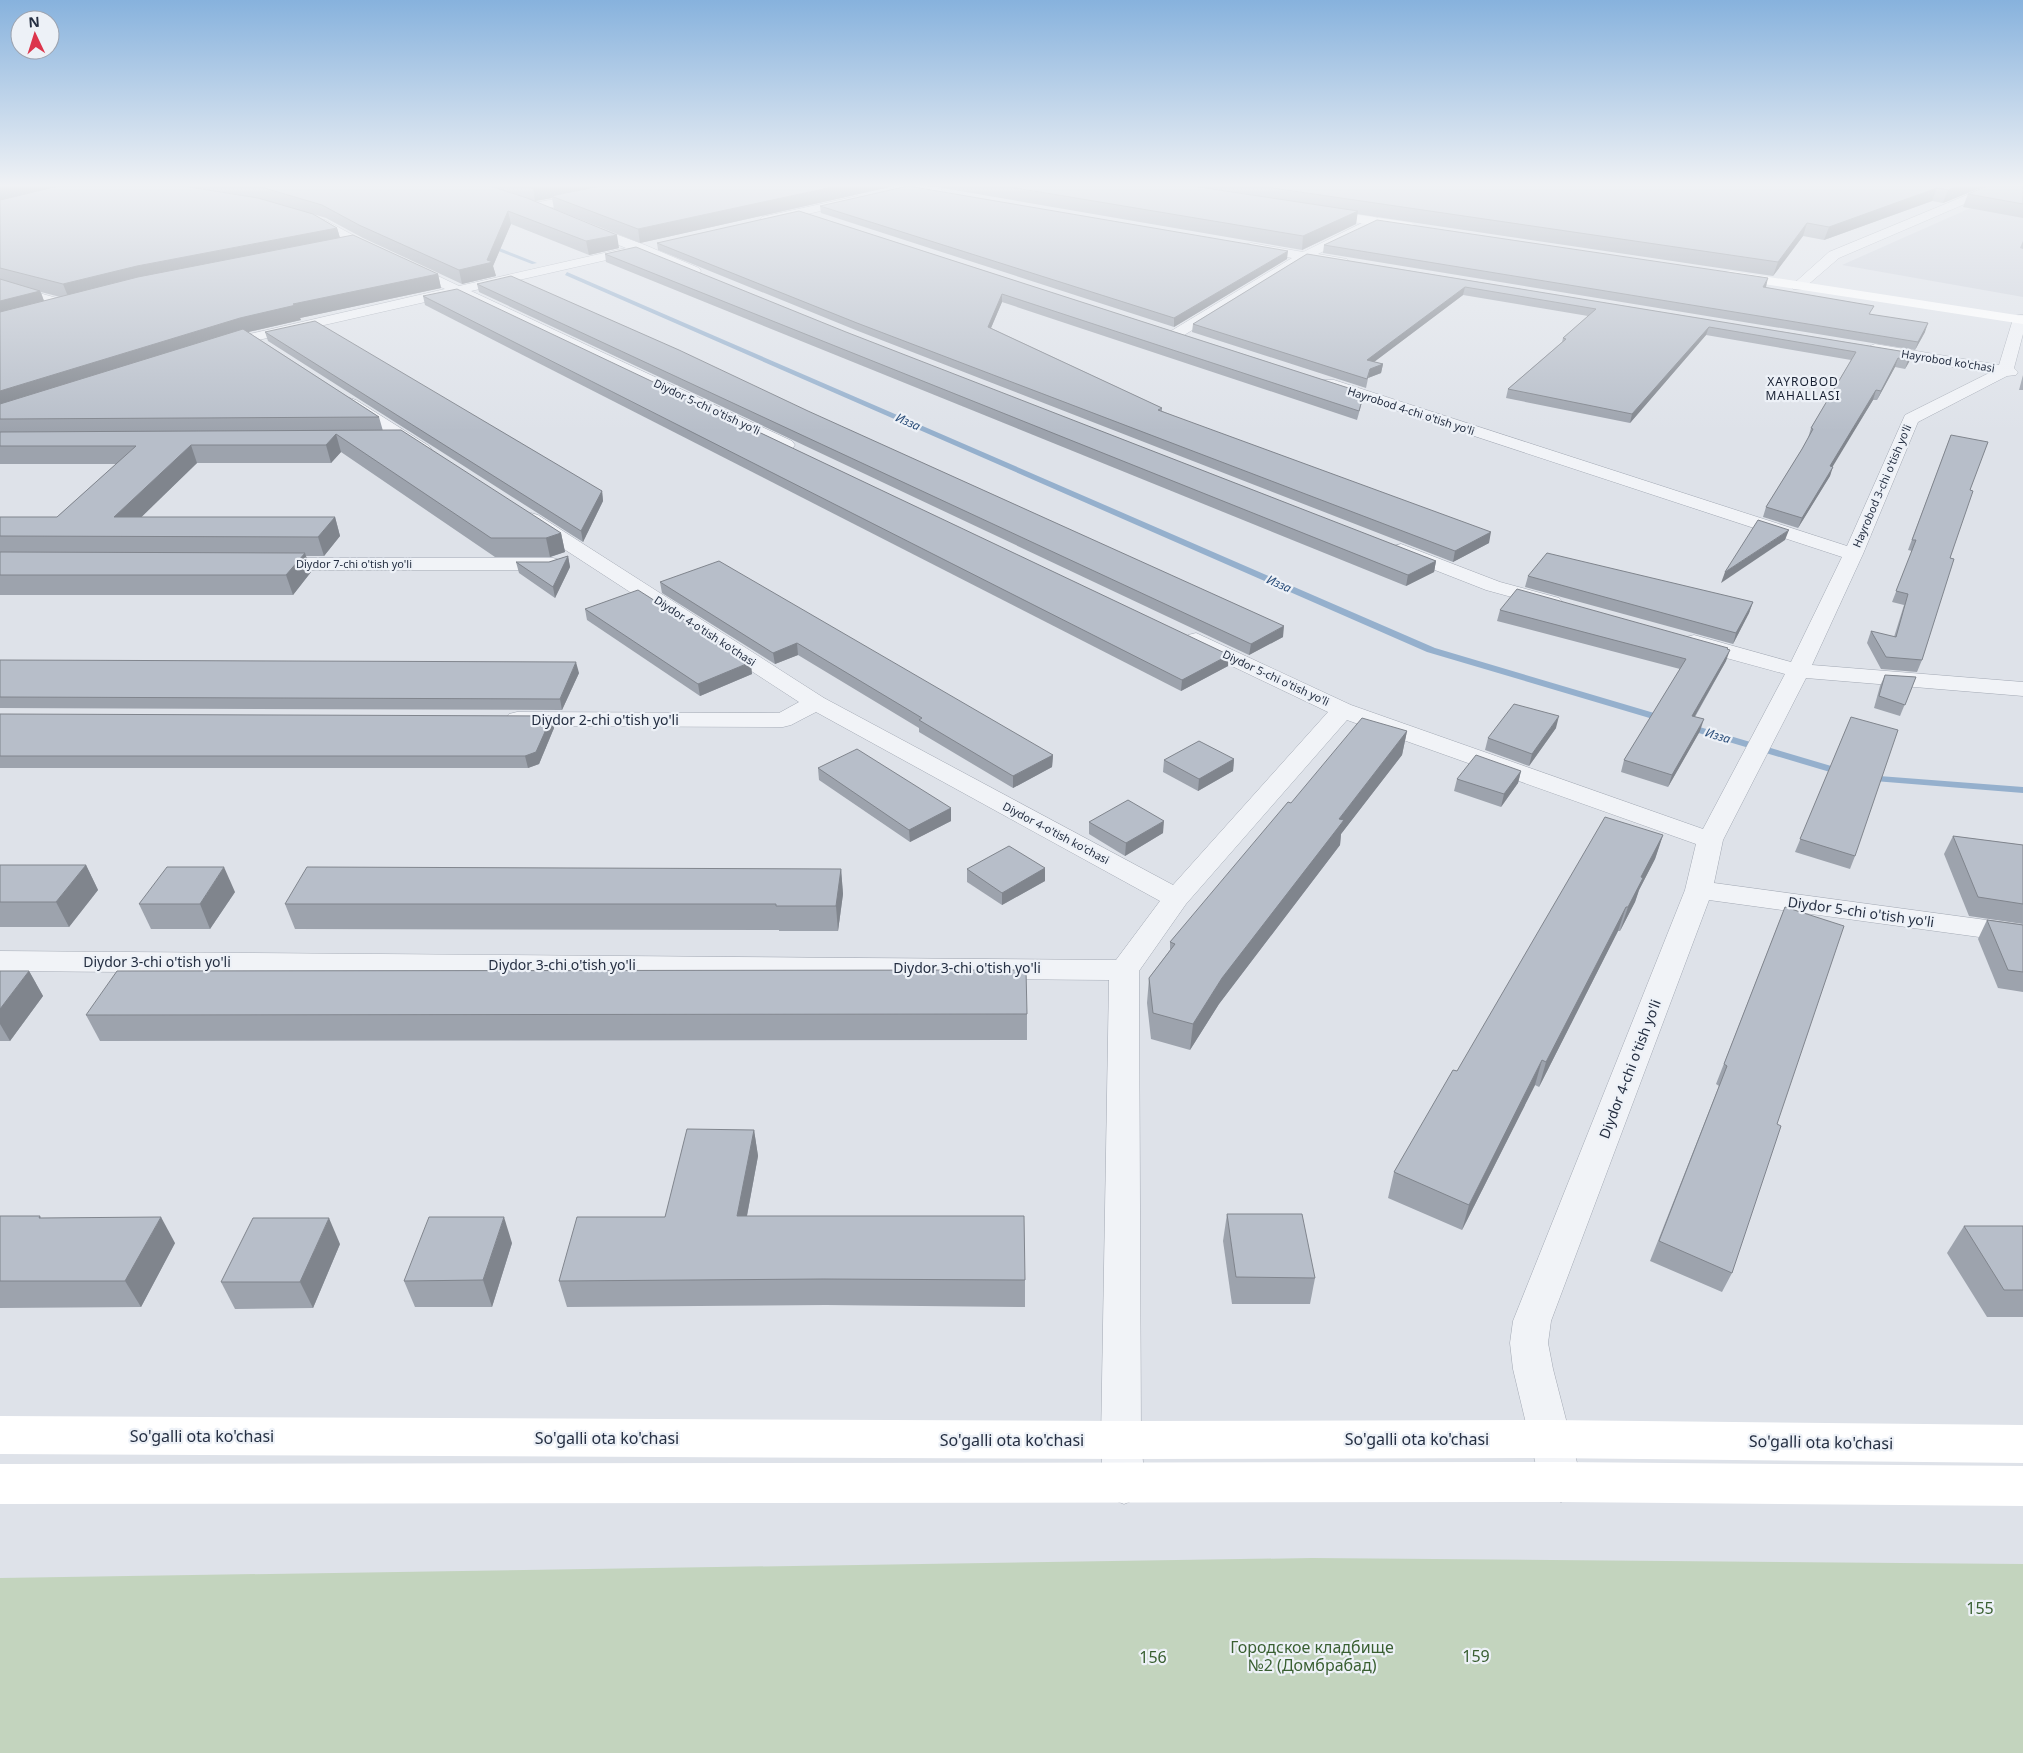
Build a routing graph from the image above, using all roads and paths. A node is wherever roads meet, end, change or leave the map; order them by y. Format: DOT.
graph roads {
  1 [pos="412,268"];
  2 [pos="557,268"];
  3 [pos="686,268"];
  4 [pos="1285,268"];
  5 [pos="1819,268"];
  6 [pos="1719,274"];
  7 [pos="713,279"];
  8 [pos="0,286"];
  9 [pos="1798,286"];
  10 [pos="460,290"];
  11 [pos="38,313"];
  12 [pos="2022,319"];
  13 [pos="1157,328"];
  14 [pos="1176,334"];
  15 [pos="250,338"];
  16 [pos="1194,340"];
  17 [pos="1859,347"];
  18 [pos="204,352"];
  19 [pos="275,354"];
  20 [pos="2014,372"];
  21 [pos="1311,378"];
  22 [pos="334,392"];
  23 [pos="379,441"];
  24 [pos="409,441"];
  25 [pos="802,453"];
  26 [pos="441,462"];
  27 [pos="514,508"];
  28 [pos="1382,543"];
  29 [pos="586,554"];
  30 [pos="1853,554"];
  31 [pos="256,564"];
  32 [pos="1570,607"];
  33 [pos="1181,633"];
  34 [pos="1674,636"];
  35 [pos="1798,671"];
  36 [pos="2023,689"];
  37 [pos="816,703"];
  38 [pos="1343,710"];
  39 [pos="496,719"];
  40 [pos="1710,840"];
  41 [pos="1700,890"];
  42 [pos="1176,898"];
  43 [pos="2023,934"];
  44 [pos="0,961"];
  45 [pos="1124,970"];
  46 [pos="0,1435"];
  47 [pos="1549,1439"];
  48 [pos="1120,1440"];
  49 [pos="2023,1444"];
  50 [pos="1561,1482"];
  51 [pos="0,1484"];
  52 [pos="1124,1484"];
  53 [pos="2023,1486"];
  1 -- 10 [label="street, Diydor 5-chi o'tish yo'li"];
  2 -- 10 [label="street"];
  3 -- 7 [label="street"];
  4 -- 14 [label="street"];
  5 -- 9 [label="street"];
  6 -- 9 [label="main road"];
  8 -- 11 [label="street"];
  9 -- 12 [label="main road"];
  10 -- 15 [label="street"];
  10 -- 25 [label="street, Diydor 5-chi o'tish yo'li"];
  12 -- 20 [label="street"];
  13 -- 14 [label="street"];
  14 -- 16 [label="street"];
  15 -- 18 [label="street"];
  15 -- 19 [label="street"];
  17 -- 20 [label="street, Hayrobod ko'chasi"];
  20 -- 30 [label="street, Hayrobod 3-chi o'tish yo'li"];
  21 -- 30 [label="street, Hayrobod 4-chi o'tish yo'li"];
  22 -- 24 [label="street"];
  23 -- 24 [label="street"];
  24 -- 26 [label="street"];
  27 -- 29 [label="street, Diydor 4-o'tish ko'chasi"];
  28 -- 32 [label="street"];
  29 -- 31 [label="street, Diydor 7-chi o'tish yo'li"];
  29 -- 37 [label="street, Diydor 4-o'tish ko'chasi"];
  30 -- 35 [label="street, Hayrobod 3-chi o'tish yo'li"];
  33 -- 38 [label="street, Diydor 5-chi o'tish yo'li"];
  34 -- 35 [label="street"];
  35 -- 36 [label="street"];
  35 -- 40 [label="street, Diydor 4-chi o'tish yo'li"];
  37 -- 39 [label="street, Diydor 2-chi o'tish yo'li"];
  37 -- 42 [label="street, Diydor 4-o'tish ko'chasi"];
  38 -- 40 [label="street, Diydor 5-chi o'tish yo'li"];
  38 -- 42 [label="street"];
  40 -- 41 [label="street, Diydor 4-chi o'tish yo'li"];
  41 -- 43 [label="street, Diydor 5-chi o'tish yo'li"];
  41 -- 47 [label="street, Diydor 4-chi o'tish yo'li"];
  42 -- 45 [label="street"];
  44 -- 45 [label="street, Diydor 3-chi o'tish yo'li"];
  45 -- 48 [label="street"];
  46 -- 48 [label="main road, So'galli ota ko'chasi"];
  47 -- 48 [label="main road, So'galli ota ko'chasi"];
  47 -- 49 [label="main road, So'galli ota ko'chasi"];
  47 -- 50 [label="street, Diydor 4-chi o'tish yo'li"];
  48 -- 52 [label="street"];
  50 -- 52 [label="main road"];
  50 -- 53 [label="main road"];
  51 -- 52 [label="main road"];
}
